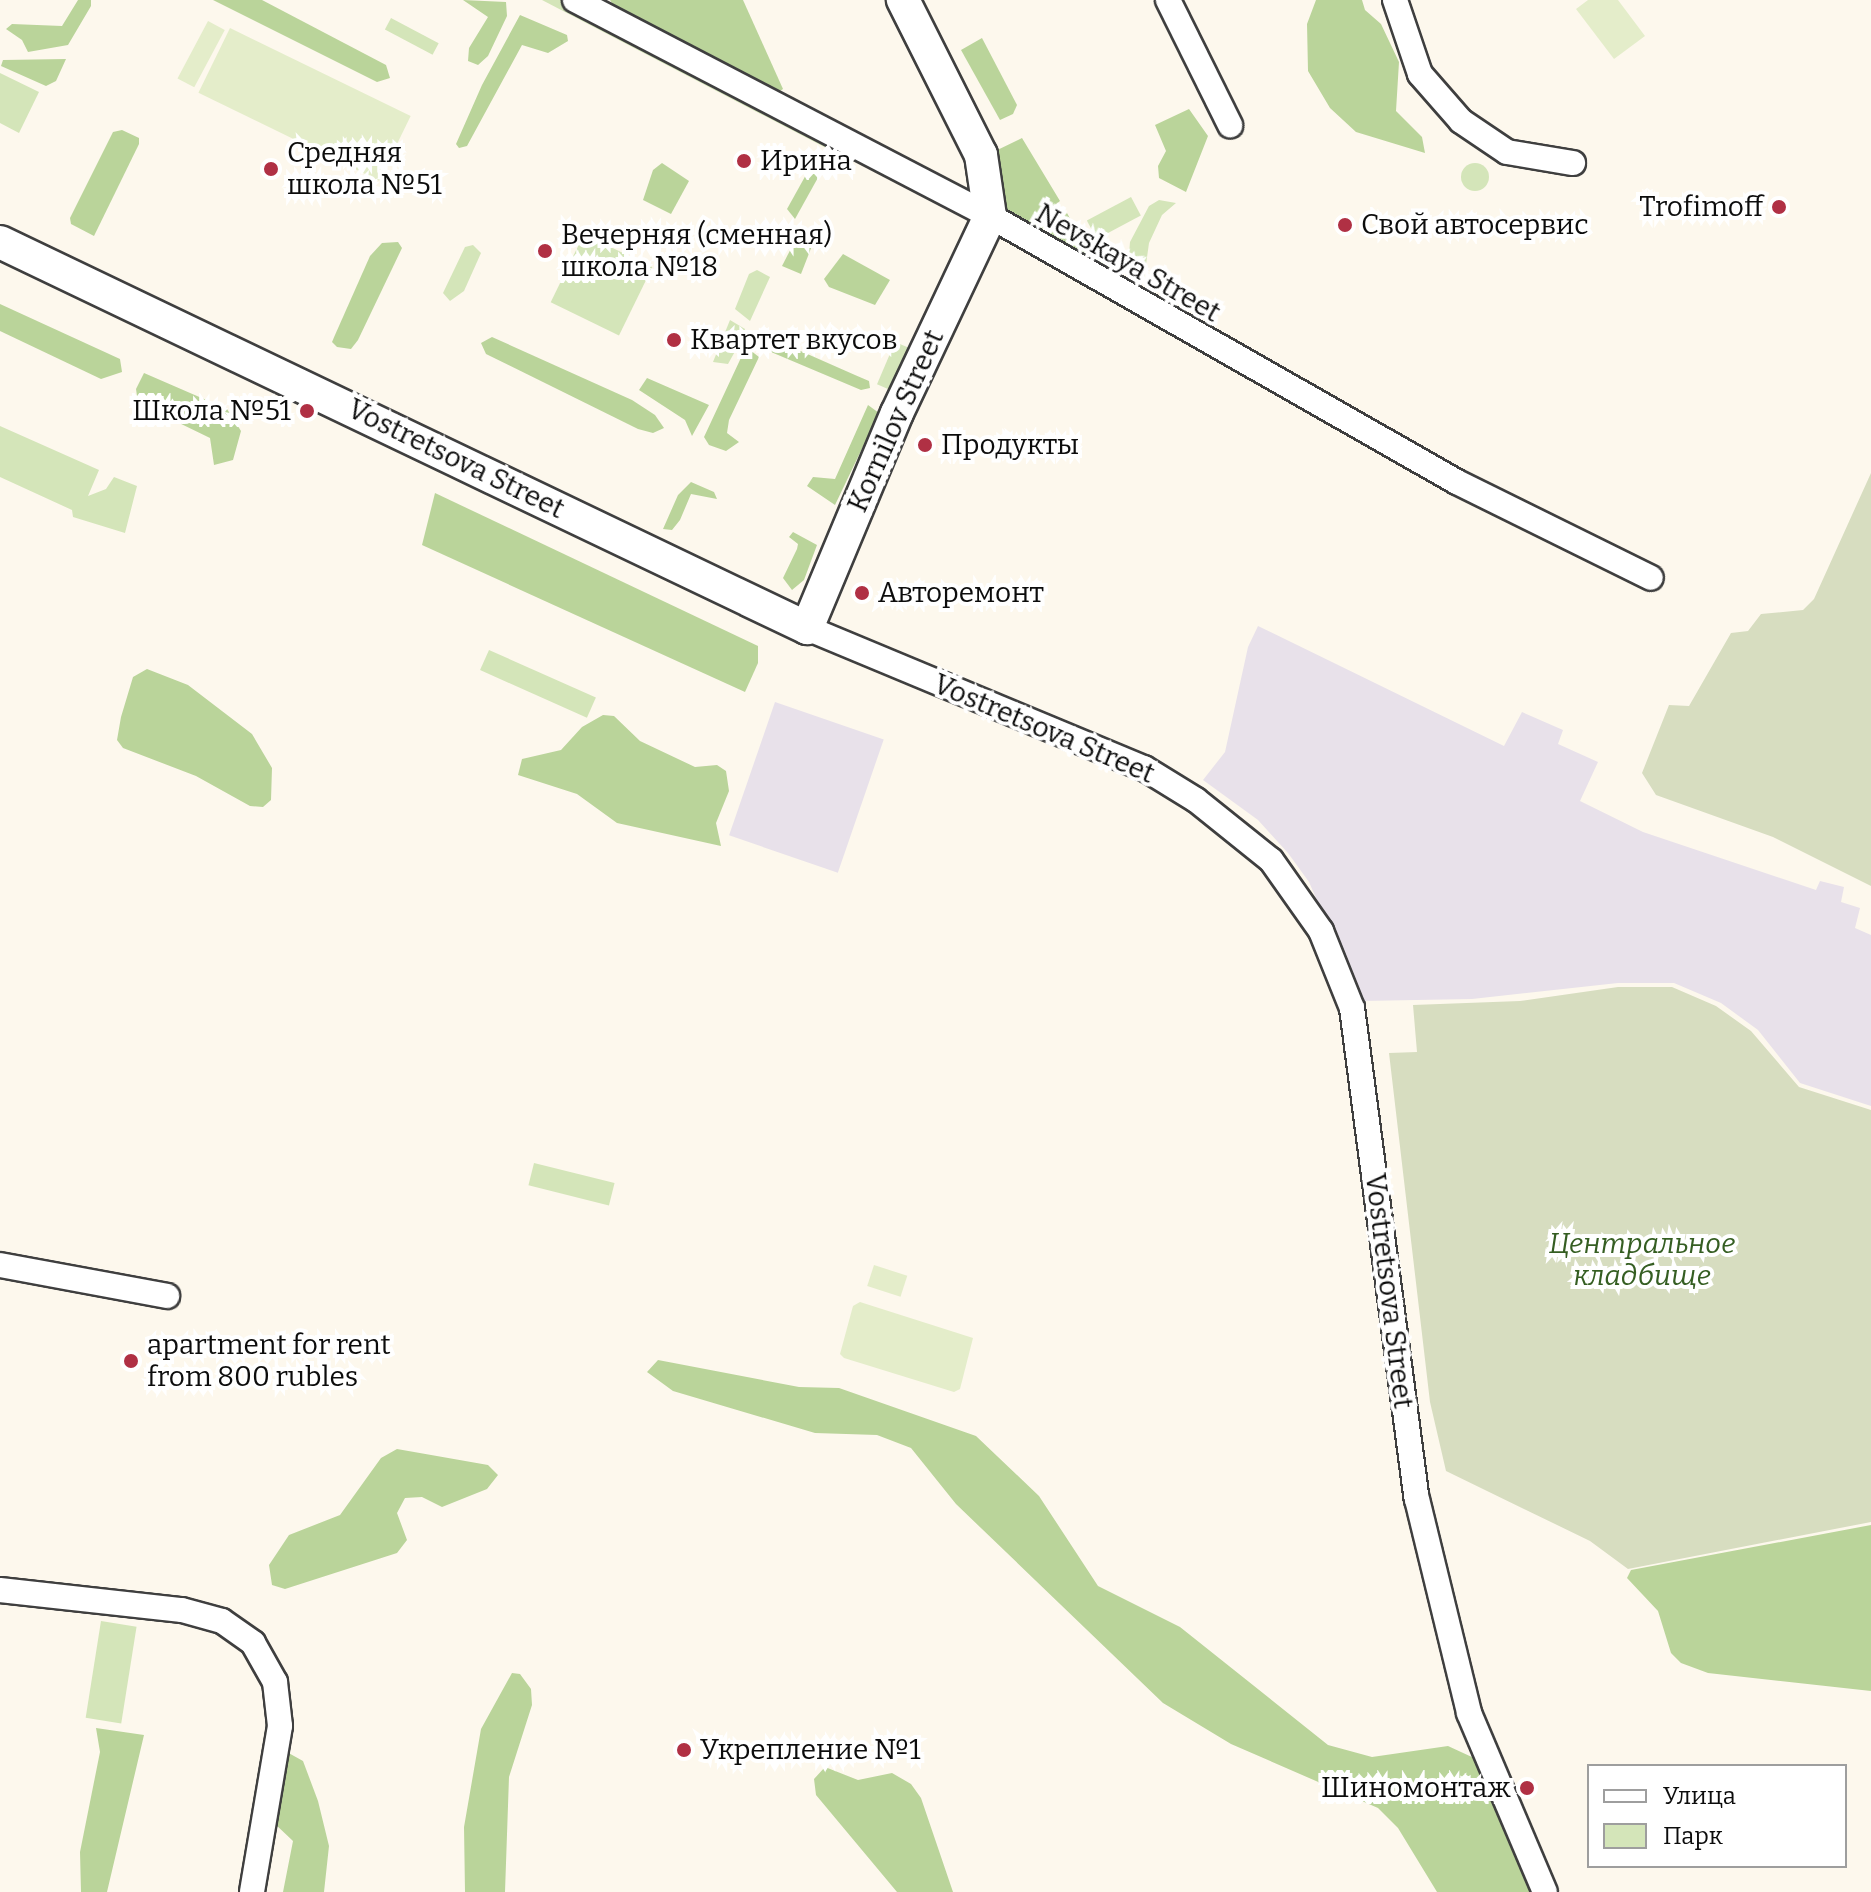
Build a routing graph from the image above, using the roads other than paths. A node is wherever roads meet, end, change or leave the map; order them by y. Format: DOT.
graph roads {
  1 [pos="575,0"];
  2 [pos="903,0"];
  3 [pos="1168,0"];
  4 [pos="1395,0"];
  5 [pos="1230,125"];
  6 [pos="1573,163"];
  7 [pos="990,216"];
  8 [pos="0,242"];
  9 [pos="1651,578"];
  10 [pos="807,628"];
  11 [pos="0,1265"];
  12 [pos="167,1296"];
  13 [pos="0,1590"];
  14 [pos="252,1892"];
  15 [pos="1545,1892"];
  1 -- 7 [label="street, Nevskaya Street"];
  2 -- 7 [label="street"];
  3 -- 5 [label="street"];
  4 -- 6 [label="street"];
  7 -- 9 [label="street, Nevskaya Street"];
  7 -- 10 [label="street, Kornilov Street"];
  8 -- 10 [label="street, Vostretsova Street"];
  10 -- 15 [label="street, Vostretsova Street"];
  11 -- 12 [label="street"];
  13 -- 14 [label="street"];
}
